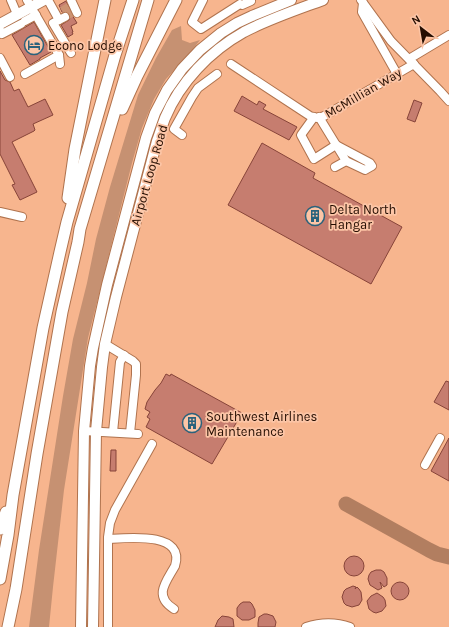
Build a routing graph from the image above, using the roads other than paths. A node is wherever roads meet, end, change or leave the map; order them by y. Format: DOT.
graph roads {
  1 [pos="10,0"];
  2 [pos="44,0"];
  3 [pos="48,0"];
  4 [pos="105,0"];
  5 [pos="133,0"];
  6 [pos="148,0"];
  7 [pos="176,0"];
  8 [pos="204,0"];
  9 [pos="251,0"];
  10 [pos="291,0"];
  11 [pos="323,0"];
  12 [pos="362,1"];
  13 [pos="241,2"];
  14 [pos="32,7"];
  15 [pos="258,13"];
  16 [pos="21,20"];
  17 [pos="264,23"];
  18 [pos="0,24"];
  19 [pos="1,32"];
  20 [pos="449,36"];
  21 [pos="71,53"];
  22 [pos="0,58"];
  23 [pos="412,61"];
  24 [pos="231,64"];
  25 [pos="25,74"];
  26 [pos="217,74"];
  27 [pos="396,74"];
  28 [pos="10,77"];
  29 [pos="449,101"];
  30 [pos="316,117"];
  31 [pos="182,135"];
  32 [pos="336,146"];
  33 [pos="346,161"];
  34 [pos="334,167"];
  35 [pos="0,212"];
  36 [pos="22,217"];
  37 [pos="67,222"];
  38 [pos="80,229"];
  39 [pos="105,344"];
  40 [pos="124,355"];
  41 [pos="84,431"];
  42 [pos="96,431"];
  43 [pos="113,432"];
  44 [pos="130,433"];
  45 [pos="138,434"];
  46 [pos="440,438"];
  47 [pos="152,444"];
  48 [pos="425,465"];
  49 [pos="13,495"];
  50 [pos="0,529"];
  51 [pos="108,539"];
  52 [pos="0,579"];
  53 [pos="16,589"];
  54 [pos="174,609"];
  55 [pos="8,627"];
  56 [pos="14,627"];
  57 [pos="81,627"];
  58 [pos="93,627"];
  59 [pos="108,627"];
  60 [pos="306,627"];
  61 [pos="350,627"];
  1 -- 16 [label="street"];
  2 -- 14 [label="main road"];
  3 -- 21 [label="street"];
  4 -- 37 [label="highway"];
  5 -- 37 [label="highway"];
  6 -- 38 [label="highway"];
  7 -- 38 [label="highway"];
  8 -- 13 [label="street"];
  9 -- 13 [label="street"];
  9 -- 15 [label="street"];
  10 -- 15 [label="main road, Airport Loop Road"];
  11 -- 17 [label="main road, Airport Loop Road"];
  12 -- 23 [label="street"];
  12 -- 27 [label="street"];
  14 -- 16 [label="main road"];
  14 -- 25 [label="street"];
  15 -- 17 [label="street"];
  15 -- 41 [label="main road, Airport Loop Road"];
  16 -- 18 [label="main road"];
  16 -- 19 [label="street"];
  17 -- 39 [label="main road, Airport Loop Road"];
  20 -- 23 [label="street, McMillian Way"];
  22 -- 28 [label="street"];
  23 -- 27 [label="street, McMillian Way"];
  23 -- 29 [label="street"];
  24 -- 30 [label="street, McMillian Way"];
  26 -- 31 [label="street"];
  27 -- 30 [label="street, McMillian Way"];
  30 -- 32 [label="street"];
  30 -- 32 [label="street"];
  32 -- 33 [label="street"];
  32 -- 33 [label="street"];
  33 -- 34 [label="street"];
  35 -- 36 [label="street"];
  37 -- 49 [label="highway"];
  38 -- 53 [label="highway"];
  39 -- 40 [label="street"];
  39 -- 42 [label="main road, Airport Loop Road"];
  40 -- 43 [label="street"];
  40 -- 44 [label="street"];
  41 -- 42 [label="street"];
  41 -- 57 [label="main road, Airport Loop Road"];
  42 -- 43 [label="street"];
  42 -- 58 [label="main road, Airport Loop Road"];
  43 -- 44 [label="street"];
  44 -- 45 [label="street"];
  46 -- 48 [label="street"];
  47 -- 51 [label="street"];
  49 -- 50 [label="highway"];
  49 -- 52 [label="highway"];
  51 -- 54 [label="street"];
  51 -- 59 [label="street"];
  53 -- 55 [label="highway"];
  53 -- 56 [label="highway"];
  60 -- 61 [label="street"];
}
